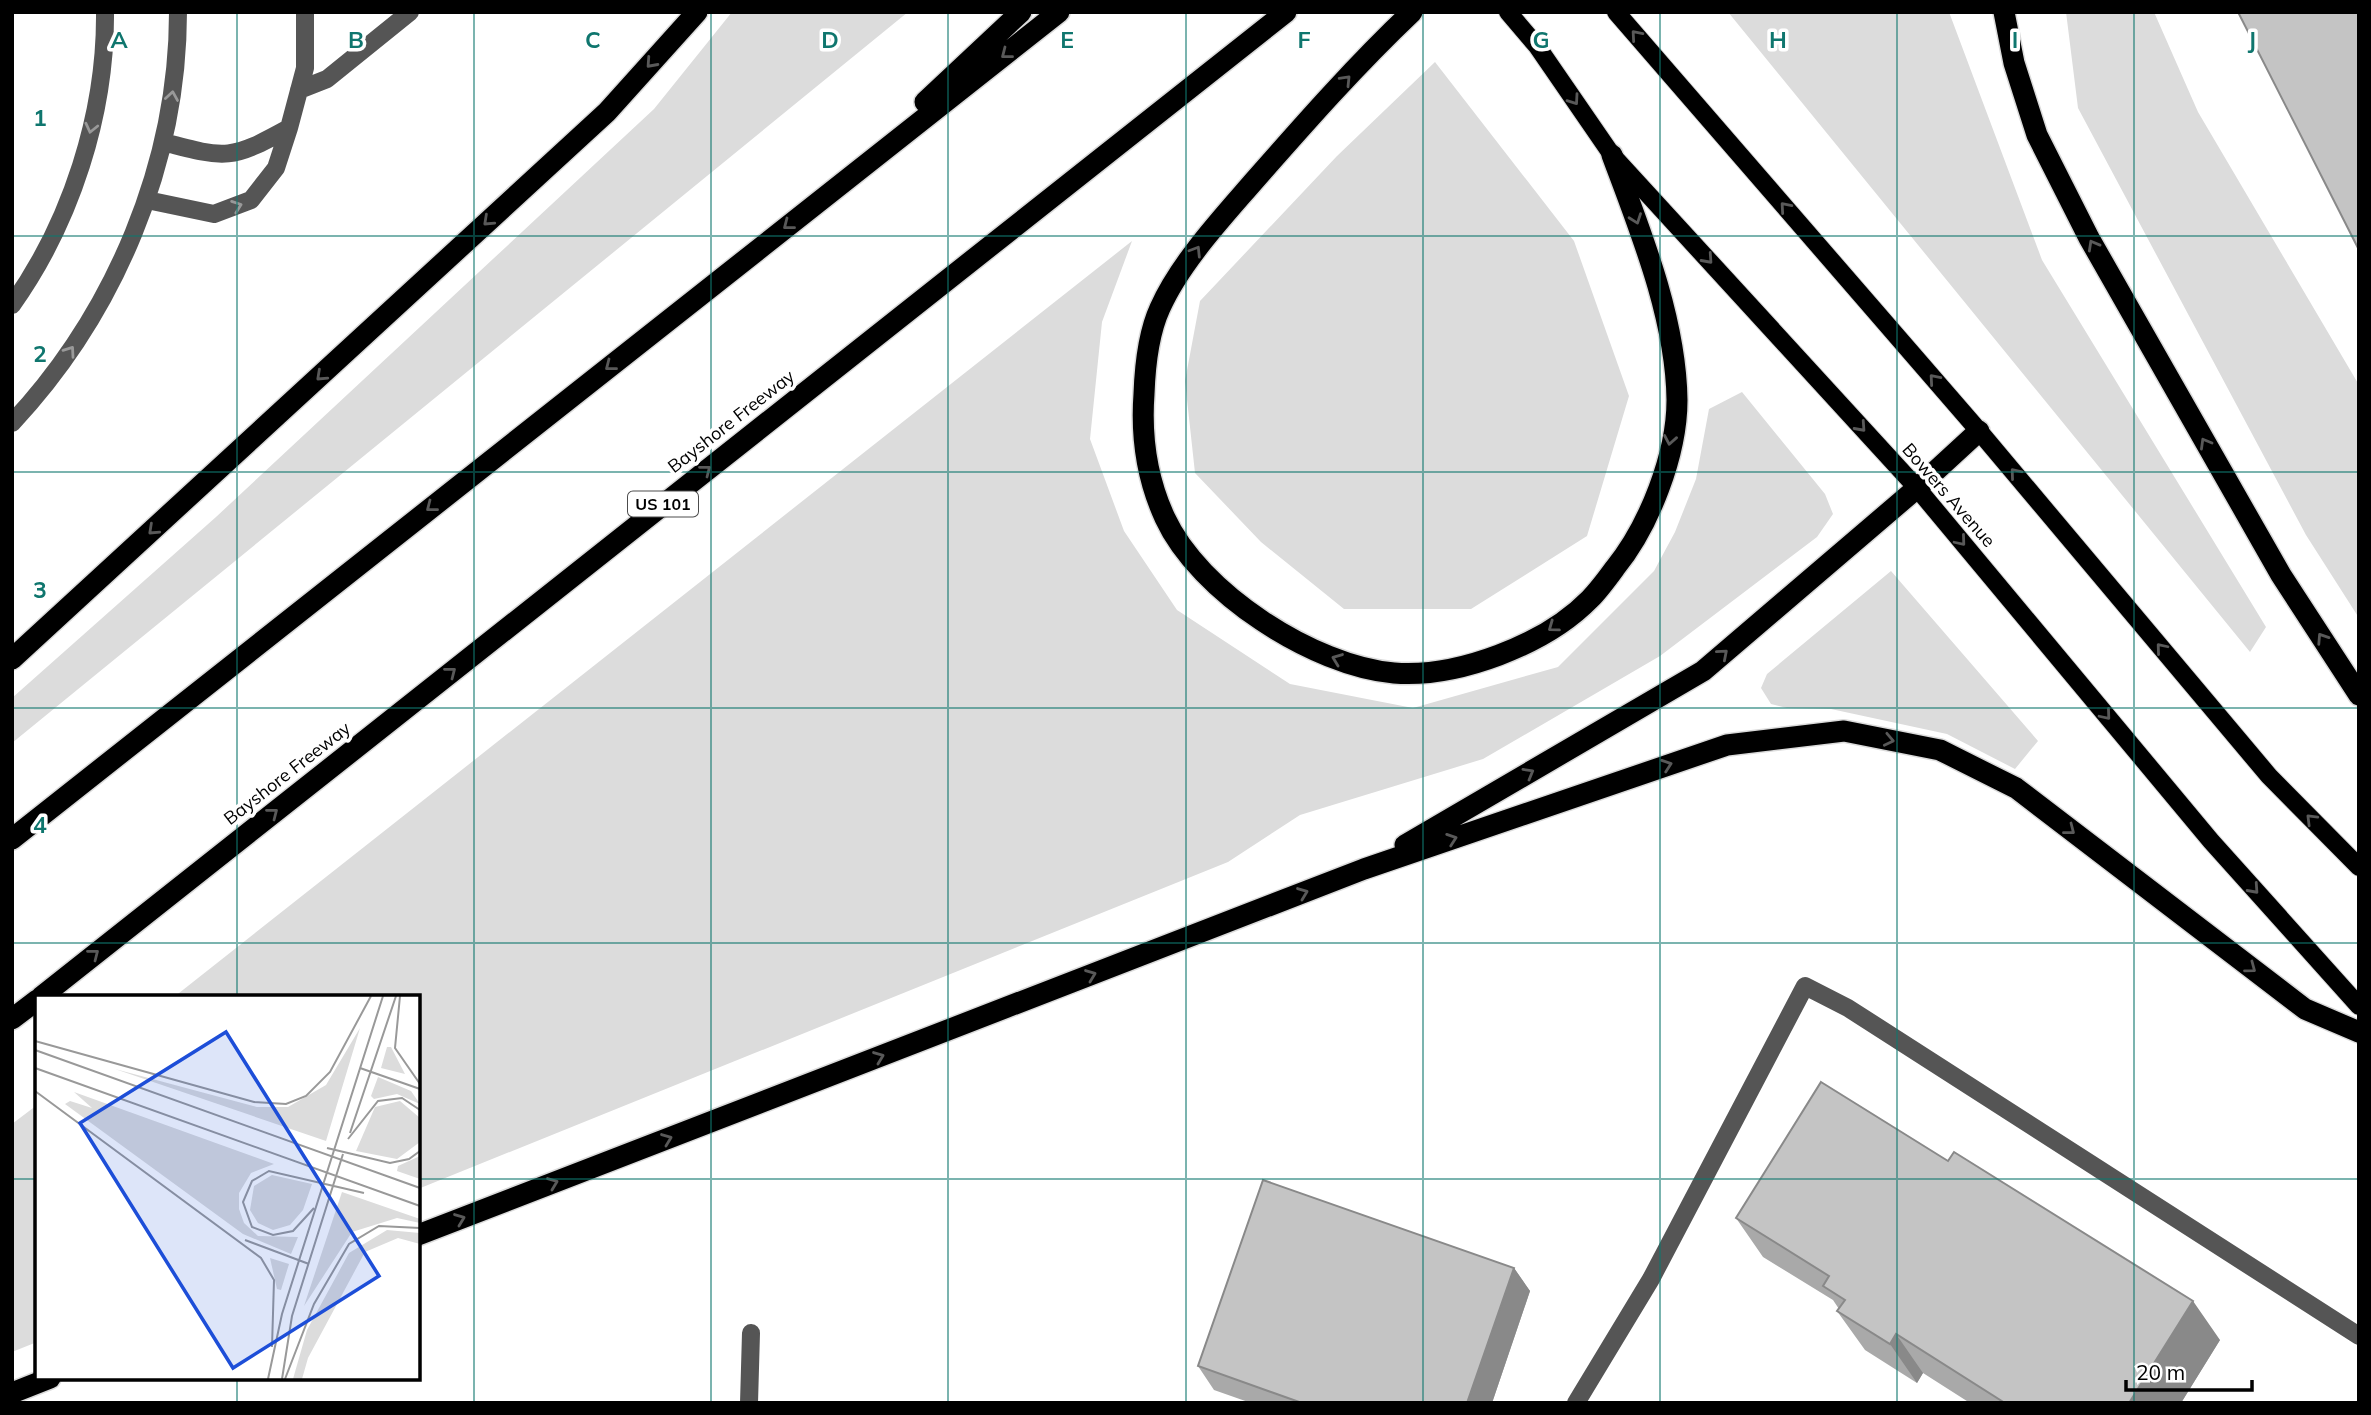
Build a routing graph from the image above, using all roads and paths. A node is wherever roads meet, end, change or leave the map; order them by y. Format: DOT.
graph roads {
  1 [pos="105,12"];
  2 [pos="178,12"];
  3 [pos="305,12"];
  4 [pos="410,12"];
  5 [pos="697,12"];
  6 [pos="1021,12"];
  7 [pos="1059,12"];
  8 [pos="1286,12"];
  9 [pos="1412,12"];
  10 [pos="1508,12"];
  11 [pos="1616,12"];
  12 [pos="2004,12"];
  13 [pos="299,90"];
  14 [pos="289,128"];
  15 [pos="163,142"];
  16 [pos="1612,155"];
  17 [pos="147,200"];
  18 [pos="820,200"];
  19 [pos="12,305"];
  20 [pos="12,423"];
  21 [pos="1979,431"];
  22 [pos="1917,488"];
  23 [pos="12,659"];
  24 [pos="2359,695"];
  25 [pos="12,839"];
  26 [pos="2359,867"];
  27 [pos="1364,869"];
  28 [pos="43,995"];
  29 [pos="35,1001"];
  30 [pos="2359,1006"];
  31 [pos="12,1019"];
  32 [pos="2359,1032"];
  33 [pos="420,1234"];
  34 [pos="751,1333"];
  35 [pos="2359,1336"];
  36 [pos="45,1380"];
  37 [pos="12,1393"];
  38 [pos="749,1403"];
  39 [pos="1576,1403"];
  1 -- 19 [label="street, one-way"];
  15 -- 2 [label="street, one-way"];
  3 -- 13 [label="street"];
  4 -- 13 [label="street"];
  5 -- 23 [label="highway, one-way"];
  6 -- 18 [label="highway"];
  7 -- 18 [label="highway, one-way"];
  28 -- 8 [label="highway, Bayshore Freeway / US 101, one-way"];
  16 -- 9 [label="highway, one-way"];
  10 -- 16 [label="main road, Bowers Avenue, one-way"];
  21 -- 11 [label="main road, one-way"];
  24 -- 12 [label="highway, one-way"];
  13 -- 14 [label="street"];
  14 -- 15 [label="street"];
  17 -- 14 [label="street, one-way"];
  15 -- 17 [label="street"];
  16 -- 22 [label="main road, Bowers Avenue, one-way"];
  20 -- 17 [label="street, one-way"];
  18 -- 25 [label="highway, one-way"];
  21 -- 22 [label="highway"];
  26 -- 21 [label="main road, one-way"];
  27 -- 22 [label="highway, one-way"];
  22 -- 30 [label="main road, Bowers Avenue, one-way"];
  27 -- 32 [label="highway, one-way"];
  33 -- 27 [label="highway, one-way"];
  29 -- 31 [label="highway, Bayshore Freeway / US 101"];
  34 -- 38 [label="street"];
  35 -- 39 [label="street"];
  36 -- 37 [label="highway"];
}
